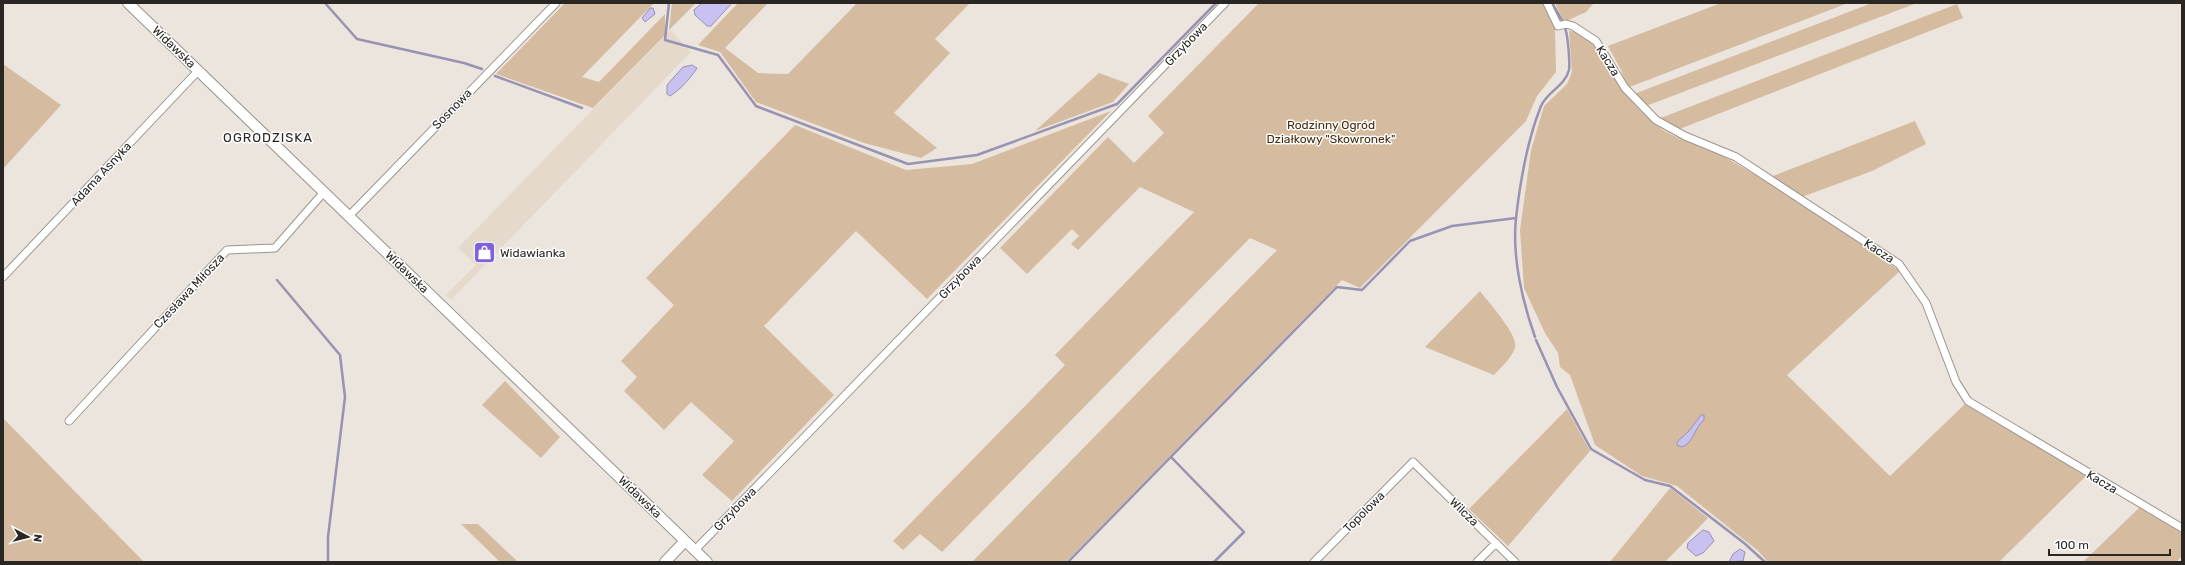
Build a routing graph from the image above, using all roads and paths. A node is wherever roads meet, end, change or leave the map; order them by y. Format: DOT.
graph roads {
  1 [pos="128,3"];
  2 [pos="556,3"];
  3 [pos="1225,3"];
  4 [pos="1548,3"];
  5 [pos="198,71"];
  6 [pos="324,192"];
  7 [pos="349,216"];
  8 [pos="3,277"];
  9 [pos="69,421"];
  10 [pos="1413,462"];
  11 [pos="2182,528"];
  12 [pos="685,541"];
  13 [pos="1496,544"];
  14 [pos="695,550"];
  15 [pos="665,562"];
  16 [pos="706,562"];
  17 [pos="1314,562"];
  18 [pos="1477,562"];
  19 [pos="1515,562"];
  1 -- 5 [label="street, Widawska"];
  2 -- 7 [label="street, Sosnowa"];
  3 -- 14 [label="street, Grzybowa"];
  4 -- 11 [label="street, Kacza"];
  5 -- 6 [label="street, Widawska"];
  5 -- 8 [label="street, Adama Asnyka"];
  6 -- 7 [label="street, Widawska"];
  6 -- 9 [label="street, Czesława Miłosza"];
  7 -- 12 [label="street, Widawska"];
  10 -- 13 [label="street, Wilcza"];
  10 -- 17 [label="street, Topolowa"];
  12 -- 14 [label="street, Widawska"];
  12 -- 15 [label="street"];
  13 -- 18 [label="street"];
  13 -- 19 [label="street, Wilcza"];
  14 -- 16 [label="street, Widawska"];
}
